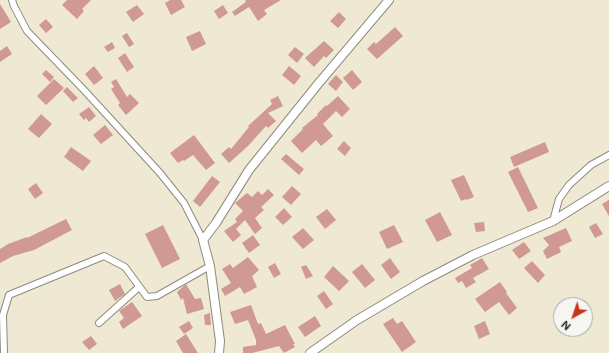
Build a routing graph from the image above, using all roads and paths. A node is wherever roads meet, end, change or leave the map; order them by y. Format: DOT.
graph roads {
  1 [pos="12,0"];
  2 [pos="389,0"];
  3 [pos="609,155"];
  4 [pos="609,186"];
  5 [pos="553,221"];
  6 [pos="203,240"];
  7 [pos="210,266"];
  8 [pos="139,287"];
  9 [pos="99,323"];
  10 [pos="4,353"];
  11 [pos="219,353"];
  12 [pos="310,353"];
  1 -- 6 [label="street"];
  2 -- 6 [label="street"];
  3 -- 5 [label="street"];
  4 -- 5 [label="street"];
  5 -- 12 [label="street"];
  6 -- 7 [label="street"];
  7 -- 8 [label="street"];
  7 -- 11 [label="street"];
  8 -- 9 [label="street"];
  8 -- 10 [label="street"];
}
